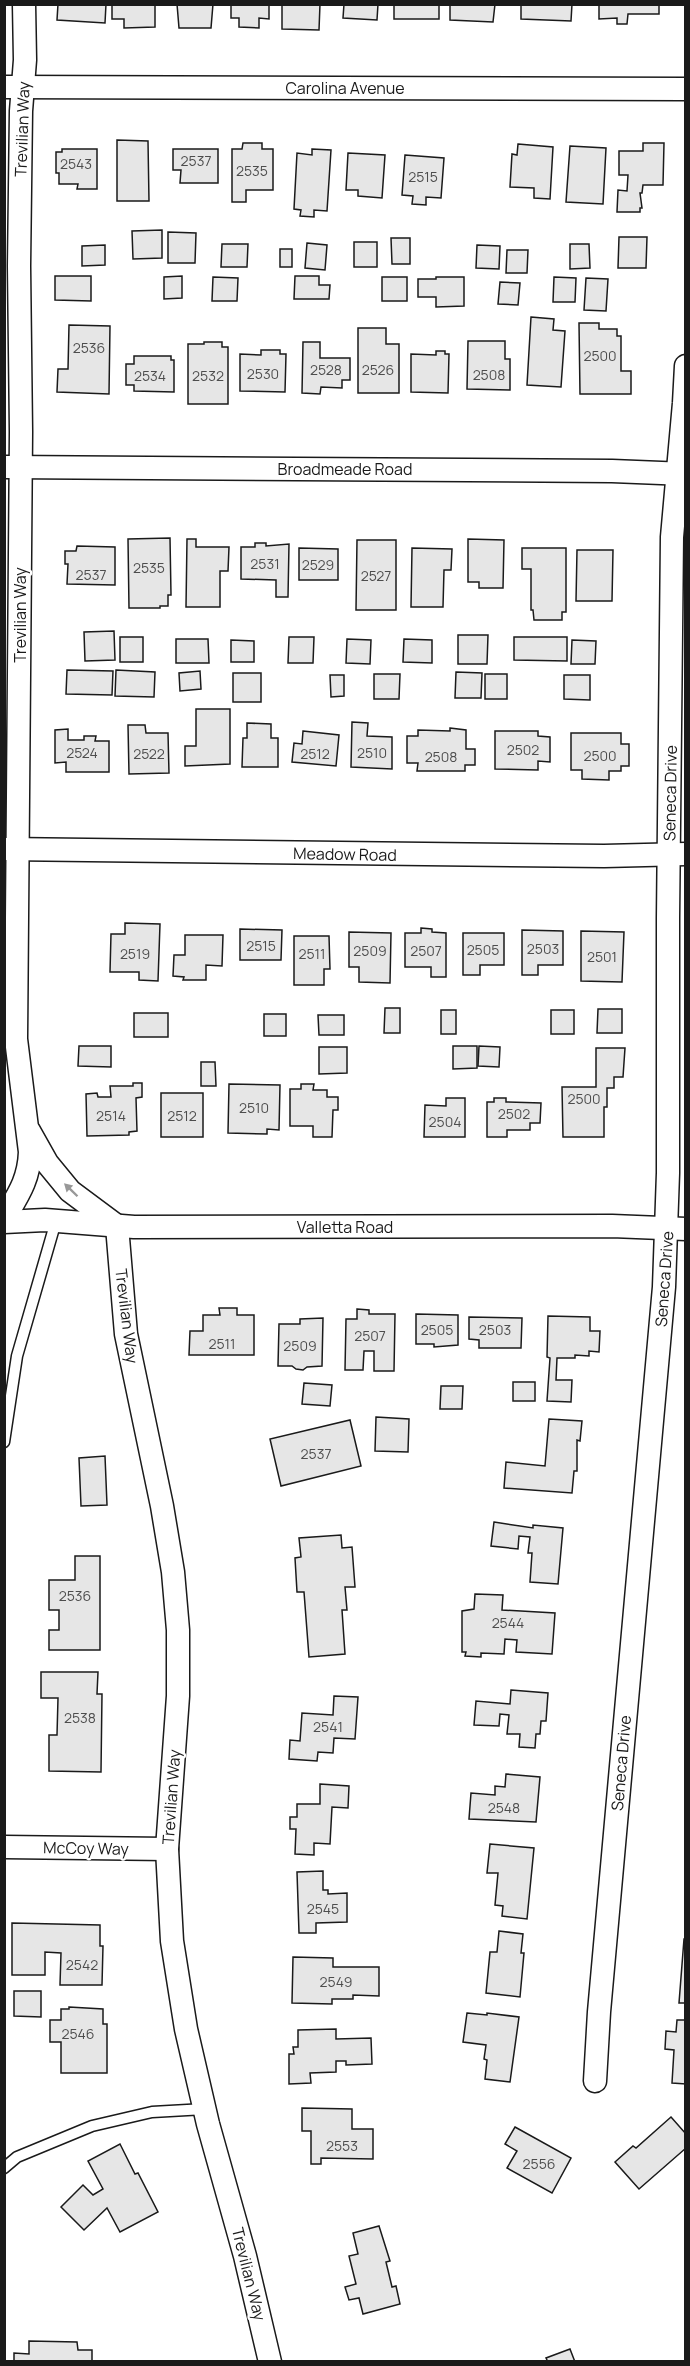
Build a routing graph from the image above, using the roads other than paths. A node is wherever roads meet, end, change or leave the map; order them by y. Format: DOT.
graph roads {
  1 [pos="24,4"];
  2 [pos="14,87"];
  3 [pos="686,89"];
  4 [pos="686,366"];
  5 [pos="12,467"];
  6 [pos="682,474"];
  7 [pos="12,849"];
  8 [pos="677,854"];
  9 [pos="29,1131"];
  10 [pos="4,1220"];
  11 [pos="57,1221"];
  12 [pos="117,1226"];
  13 [pos="676,1229"];
  14 [pos="4,1442"];
  15 [pos="4,1847"];
  16 [pos="167,1849"];
  17 [pos="595,2081"];
  18 [pos="205,2109"];
  19 [pos="4,2168"];
  20 [pos="270,2361"];
  1 -- 2 [label="street, Trevilian Way"];
  2 -- 3 [label="street, Carolina Avenue"];
  2 -- 5 [label="street, Trevilian Way"];
  4 -- 6 [label="street, Seneca Drive"];
  5 -- 6 [label="street, Broadmeade Road"];
  5 -- 7 [label="street, Trevilian Way"];
  6 -- 8 [label="street, Seneca Drive"];
  7 -- 8 [label="street, Meadow Road"];
  7 -- 9 [label="street, Trevilian Way"];
  8 -- 13 [label="street, Seneca Drive"];
  9 -- 10 [label="street, Trevilian Way"];
  12 -- 9 [label="street, one-way"];
  10 -- 11 [label="street, Valletta Road"];
  11 -- 12 [label="street, Valletta Road"];
  11 -- 14 [label="lane"];
  12 -- 13 [label="street, Valletta Road"];
  12 -- 16 [label="street, Trevilian Way"];
  13 -- 17 [label="street, Seneca Drive"];
  15 -- 16 [label="street, McCoy Way"];
  16 -- 18 [label="street, Trevilian Way"];
  18 -- 19 [label="lane"];
  18 -- 20 [label="street, Trevilian Way"];
}
